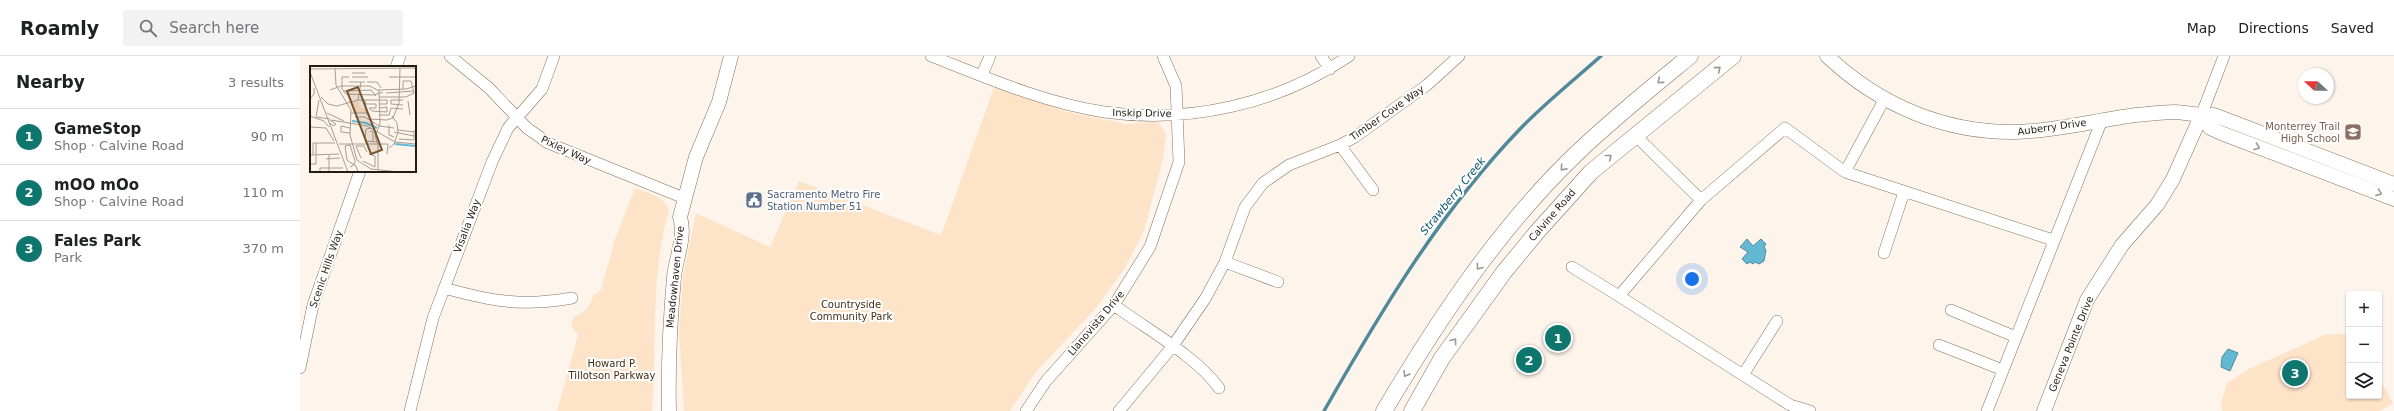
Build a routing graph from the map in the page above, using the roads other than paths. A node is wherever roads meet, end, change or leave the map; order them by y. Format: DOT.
graph roads {
  1 [pos="400,56"];
  2 [pos="450,56"];
  3 [pos="554,56"];
  4 [pos="731,56"];
  5 [pos="932,56"];
  6 [pos="990,56"];
  7 [pos="1163,56"];
  8 [pos="1321,56"];
  9 [pos="1349,56"];
  10 [pos="1459,56"];
  11 [pos="1690,56"];
  12 [pos="1733,56"];
  13 [pos="1827,56"];
  14 [pos="2224,56"];
  15 [pos="396,66"];
  16 [pos="1330,69"];
  17 [pos="982,76"];
  18 [pos="1884,100"];
  19 [pos="1177,114"];
  20 [pos="2200,116"];
  21 [pos="517,120"];
  22 [pos="2102,120"];
  23 [pos="1636,136"];
  24 [pos="1340,145"];
  25 [pos="360,172"];
  26 [pos="1845,172"];
  27 [pos="2394,184"];
  28 [pos="1373,190"];
  29 [pos="1904,192"];
  30 [pos="684,198"];
  31 [pos="2394,199"];
  32 [pos="1701,200"];
  33 [pos="2053,240"];
  34 [pos="1884,253"];
  35 [pos="1225,262"];
  36 [pos="1572,267"];
  37 [pos="1278,282"];
  38 [pos="444,288"];
  39 [pos="1619,296"];
  40 [pos="572,298"];
  41 [pos="1114,305"];
  42 [pos="1951,310"];
  43 [pos="1777,321"];
  44 [pos="2016,337"];
  45 [pos="1939,345"];
  46 [pos="1172,347"];
  47 [pos="300,368"];
  48 [pos="2003,370"];
  49 [pos="1743,375"];
  50 [pos="1219,388"];
  51 [pos="410,411"];
  52 [pos="669,411"];
  53 [pos="1026,411"];
  54 [pos="1119,411"];
  55 [pos="1384,411"];
  56 [pos="1412,411"];
  57 [pos="1810,411"];
  58 [pos="1987,411"];
  59 [pos="2044,411"];
  1 -- 15 [label="street"];
  2 -- 21 [label="street, Pixley Way"];
  3 -- 21 [label="street, Visalia Way"];
  4 -- 30 [label="street, Meadowhaven Drive"];
  5 -- 17 [label="street, Inskip Drive"];
  6 -- 17 [label="street"];
  7 -- 19 [label="street, Llanovista Drive"];
  8 -- 16 [label="street"];
  9 -- 16 [label="street, Inskip Drive"];
  10 -- 24 [label="street, Timber Cove Way"];
  11 -- 55 [label="main road, one-way"];
  23 -- 12 [label="main road, Calvine Road, one-way"];
  13 -- 18 [label="street, Auberry Drive"];
  14 -- 20 [label="street"];
  16 -- 19 [label="street, Inskip Drive"];
  17 -- 19 [label="street, Inskip Drive"];
  18 -- 22 [label="street, Auberry Drive"];
  18 -- 26 [label="street"];
  19 -- 41 [label="street, Llanovista Drive"];
  20 -- 22 [label="street, Auberry Drive"];
  20 -- 27 [label="street, Auberry Drive"];
  20 -- 31 [label="street, one-way"];
  20 -- 59 [label="street, Geneva Pointe Drive"];
  21 -- 30 [label="street, Pixley Way"];
  21 -- 38 [label="street, Visalia Way"];
  22 -- 33 [label="street"];
  23 -- 32 [label="street"];
  56 -- 23 [label="main road, Calvine Road, one-way"];
  24 -- 28 [label="street"];
  24 -- 35 [label="street, Timber Cove Way"];
  25 -- 47 [label="street, Scenic Hills Way"];
  26 -- 29 [label="street"];
  26 -- 32 [label="street"];
  29 -- 33 [label="street"];
  29 -- 34 [label="street"];
  30 -- 52 [label="street, Meadowhaven Drive"];
  32 -- 39 [label="street"];
  33 -- 44 [label="street"];
  35 -- 37 [label="street"];
  35 -- 46 [label="street, Timber Cove Way"];
  36 -- 39 [label="street"];
  38 -- 40 [label="street"];
  38 -- 51 [label="street, Visalia Way"];
  39 -- 49 [label="street"];
  41 -- 46 [label="street"];
  41 -- 53 [label="street, Llanovista Drive"];
  42 -- 44 [label="street"];
  43 -- 49 [label="street"];
  44 -- 48 [label="street"];
  45 -- 48 [label="street"];
  46 -- 50 [label="street"];
  46 -- 54 [label="street, Timber Cove Way"];
  48 -- 58 [label="street"];
  49 -- 57 [label="street"];
}
